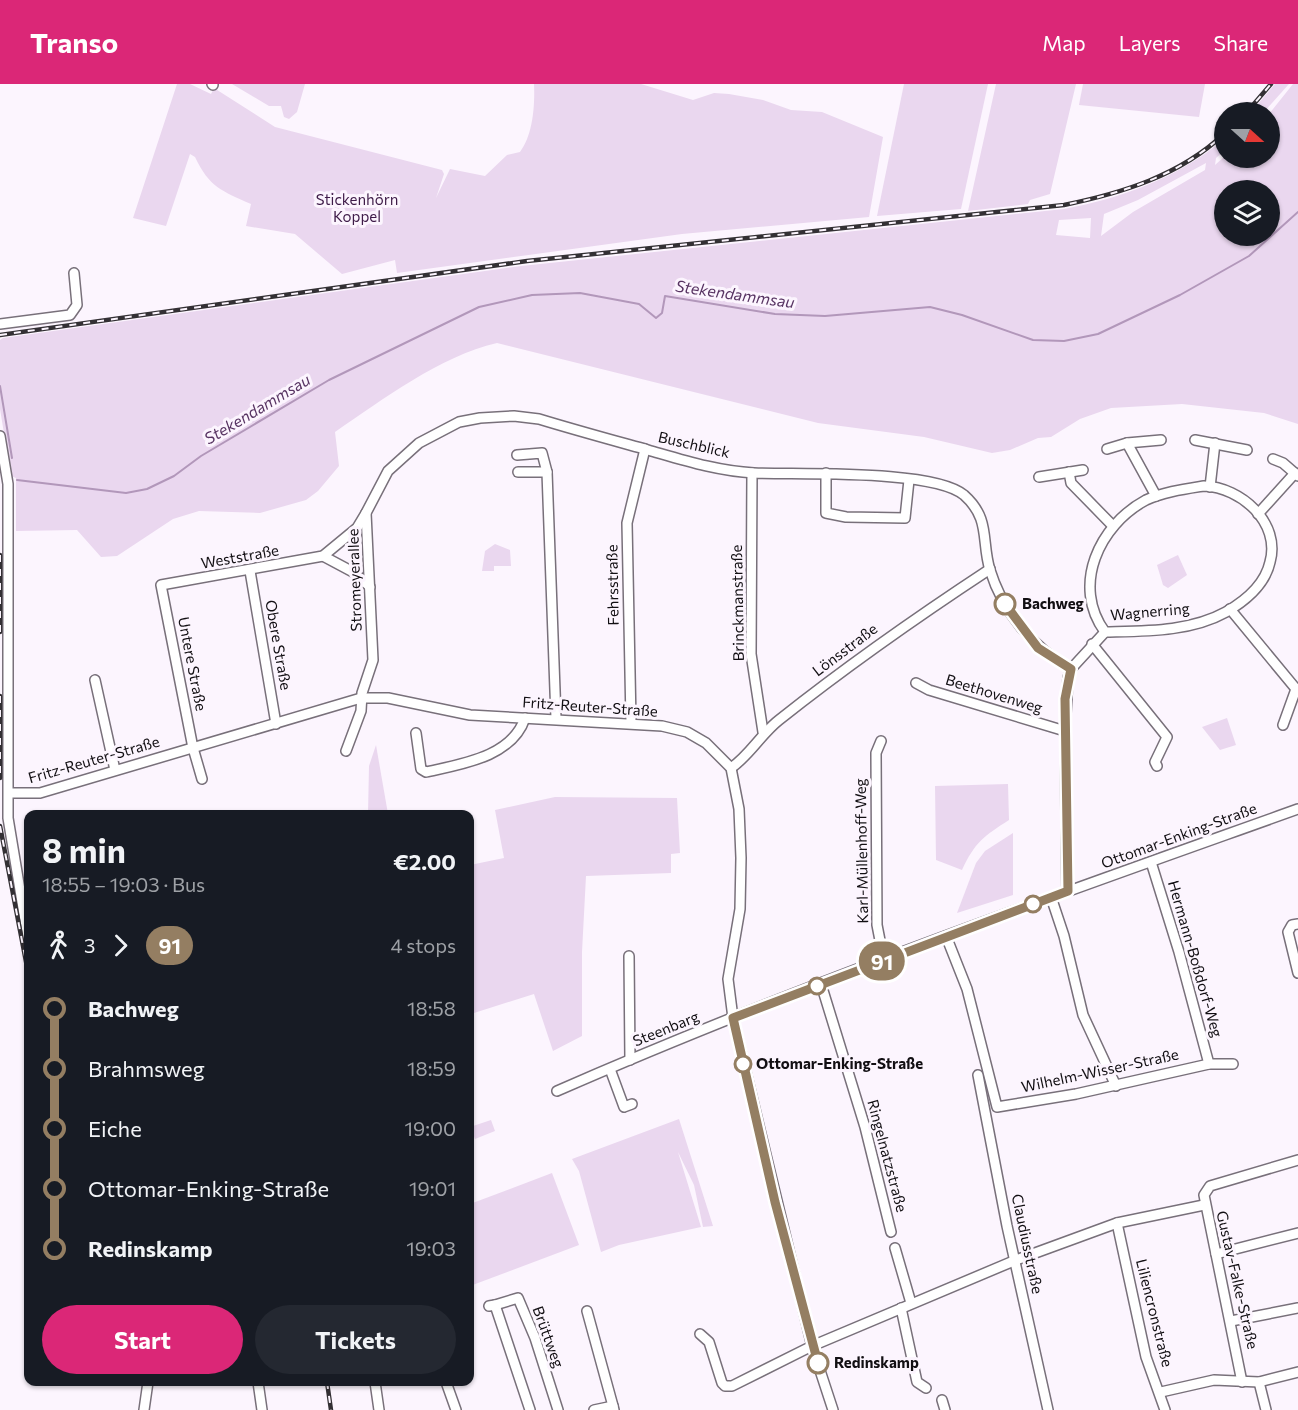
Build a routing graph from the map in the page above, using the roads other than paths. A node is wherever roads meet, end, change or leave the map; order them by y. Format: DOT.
graph roads {
  1 [pos="74,273"];
  2 [pos="0,324"];
  3 [pos="557,424"];
  4 [pos="0,436"];
  5 [pos="1161,440"];
  6 [pos="1195,440"];
  7 [pos="1215,442"];
  8 [pos="1127,443"];
  9 [pos="645,449"];
  10 [pos="1107,449"];
  11 [pos="1247,450"];
  12 [pos="517,455"];
  13 [pos="1273,459"];
  14 [pos="1083,470"];
  15 [pos="518,472"];
  16 [pos="547,472"];
  17 [pos="1069,472"];
  18 [pos="752,473"];
  19 [pos="826,473"];
  20 [pos="1296,474"];
  21 [pos="1039,477"];
  22 [pos="909,480"];
  23 [pos="1210,487"];
  24 [pos="1156,496"];
  25 [pos="366,513"];
  26 [pos="1258,514"];
  27 [pos="1113,526"];
  28 [pos="323,556"];
  29 [pos="990,569"];
  30 [pos="250,571"];
  31 [pos="161,585"];
  32 [pos="370,587"];
  33 [pos="1230,609"];
  34 [pos="1105,632"];
  35 [pos="1092,644"];
  36 [pos="1071,669"];
  37 [pos="95,680"];
  38 [pos="916,682"];
  39 [pos="361,698"];
  40 [pos="525,718"];
  41 [pos="556,718"];
  42 [pos="631,722"];
  43 [pos="276,724"];
  44 [pos="1283,725"];
  45 [pos="1065,731"];
  46 [pos="763,732"];
  47 [pos="416,733"];
  48 [pos="881,741"];
  49 [pos="192,748"];
  50 [pos="346,751"];
  51 [pos="1156,766"];
  52 [pos="731,768"];
  53 [pos="115,770"];
  54 [pos="202,779"];
  55 [pos="9,793"];
  56 [pos="1298,809"];
  57 [pos="1151,862"];
  58 [pos="1068,891"];
  59 [pos="1051,897"];
  60 [pos="24,916"];
  61 [pos="1298,924"];
  62 [pos="946,936"];
  63 [pos="629,956"];
  64 [pos="884,961"];
  65 [pos="1298,973"];
  66 [pos="821,984"];
  67 [pos="733,1018"];
  68 [pos="630,1059"];
  69 [pos="1209,1064"];
  70 [pos="1233,1064"];
  71 [pos="610,1069"];
  72 [pos="992,1081"];
  73 [pos="1116,1086"];
  74 [pos="557,1091"];
  75 [pos="632,1104"];
  76 [pos="1298,1160"];
  77 [pos="1204,1205"];
  78 [pos="1117,1223"];
  79 [pos="891,1232"];
  80 [pos="1298,1233"];
  81 [pos="895,1248"];
  82 [pos="1216,1254"];
  83 [pos="1016,1260"];
  84 [pos="911,1304"];
  85 [pos="901,1308"];
  86 [pos="1298,1308"];
  87 [pos="587,1311"];
  88 [pos="1231,1321"];
  89 [pos="700,1334"];
  90 [pos="812,1346"];
  91 [pos="1298,1372"];
  92 [pos="1242,1382"];
  93 [pos="1259,1382"];
  94 [pos="147,1386"];
  95 [pos="259,1386"];
  96 [pos="376,1386"];
  97 [pos="447,1386"];
  98 [pos="926,1388"];
  99 [pos="1161,1392"];
  100 [pos="942,1400"];
  101 [pos="613,1408"];
  102 [pos="144,1410"];
  103 [pos="262,1410"];
  104 [pos="379,1410"];
  105 [pos="456,1410"];
  106 [pos="530,1410"];
  107 [pos="558,1410"];
  108 [pos="594,1410"];
  109 [pos="833,1410"];
  110 [pos="945,1410"];
  111 [pos="1048,1410"];
  112 [pos="1166,1410"];
  113 [pos="1266,1410"];
  1 -- 2 [label="street"];
  3 -- 9 [label="street, Buschblick"];
  3 -- 25 [label="street, Stromeyerallee"];
  4 -- 55 [label="street"];
  5 -- 8 [label="street"];
  6 -- 7 [label="street"];
  7 -- 11 [label="street"];
  7 -- 23 [label="street"];
  8 -- 10 [label="street"];
  8 -- 24 [label="street"];
  9 -- 18 [label="street, Buschblick"];
  9 -- 42 [label="street, Fehrsstraße"];
  12 -- 16 [label="street"];
  13 -- 20 [label="street"];
  14 -- 17 [label="street"];
  15 -- 16 [label="street"];
  16 -- 41 [label="street"];
  17 -- 21 [label="street"];
  17 -- 27 [label="street"];
  18 -- 19 [label="street, Buschblick"];
  18 -- 46 [label="street, Brinckmanstraße"];
  19 -- 22 [label="street, Buschblick"];
  19 -- 22 [label="street"];
  20 -- 26 [label="street"];
  22 -- 29 [label="street, Buschblick"];
  23 -- 24 [label="street, Wagnerring"];
  23 -- 26 [label="street, Wagnerring"];
  24 -- 27 [label="street, Wagnerring"];
  25 -- 28 [label="street, Weststraße"];
  25 -- 32 [label="street, Stromeyerallee"];
  26 -- 33 [label="street, Wagnerring"];
  27 -- 34 [label="street, Wagnerring"];
  28 -- 30 [label="street, Weststraße"];
  28 -- 32 [label="street"];
  29 -- 36 [label="street, Buschblick"];
  29 -- 46 [label="street, Lönsstraße"];
  30 -- 31 [label="street, Weststraße"];
  30 -- 43 [label="street, Obere Straße"];
  31 -- 49 [label="street, Untere Straße"];
  32 -- 39 [label="street, Stromeyerallee"];
  33 -- 34 [label="street, Wagnerring"];
  33 -- 44 [label="street"];
  34 -- 35 [label="street"];
  35 -- 36 [label="street"];
  35 -- 51 [label="street"];
  36 -- 45 [label="street"];
  37 -- 53 [label="street"];
  38 -- 45 [label="street, Beethovenweg"];
  39 -- 40 [label="street, Fritz-Reuter-Straße"];
  39 -- 43 [label="street, Fritz-Reuter-Straße"];
  39 -- 50 [label="street, Stromeyerallee"];
  40 -- 41 [label="street, Fritz-Reuter-Straße"];
  40 -- 47 [label="street"];
  41 -- 42 [label="street, Fritz-Reuter-Straße"];
  42 -- 52 [label="street, Fritz-Reuter-Straße"];
  43 -- 49 [label="street, Fritz-Reuter-Straße"];
  45 -- 58 [label="street"];
  46 -- 52 [label="street, Lönsstraße"];
  48 -- 64 [label="street, Karl-Müllenhoff-Weg"];
  49 -- 53 [label="street, Fritz-Reuter-Straße"];
  49 -- 54 [label="street, Untere Straße"];
  52 -- 67 [label="street"];
  53 -- 55 [label="street, Fritz-Reuter-Straße"];
  55 -- 60 [label="street"];
  56 -- 57 [label="street, Ottomar-Enking-Straße"];
  57 -- 58 [label="street, Ottomar-Enking-Straße"];
  57 -- 69 [label="street, Hermann-Boßdorf-Weg"];
  58 -- 59 [label="street, Ottomar-Enking-Straße"];
  59 -- 62 [label="street, Ottomar-Enking-Straße"];
  59 -- 73 [label="street"];
  61 -- 65 [label="street"];
  62 -- 64 [label="street, Ottomar-Enking-Straße"];
  62 -- 72 [label="street"];
  63 -- 68 [label="street"];
  64 -- 66 [label="street, Ottomar-Enking-Straße"];
  66 -- 67 [label="street, Ottomar-Enking-Straße"];
  66 -- 79 [label="street, Ringelnatzstraße"];
  67 -- 68 [label="street, Steenbarg"];
  67 -- 90 [label="street"];
  68 -- 71 [label="street, Steenbarg"];
  69 -- 70 [label="street, Wilhelm-Wisser-Straße"];
  69 -- 73 [label="street, Wilhelm-Wisser-Straße"];
  71 -- 74 [label="street, Steenbarg"];
  71 -- 75 [label="street"];
  72 -- 73 [label="street, Wilhelm-Wisser-Straße"];
  72 -- 83 [label="street, Claudiusstraße"];
  76 -- 77 [label="street, Gustav-Falke-Straße"];
  77 -- 78 [label="street"];
  77 -- 82 [label="street, Gustav-Falke-Straße"];
  78 -- 83 [label="street"];
  78 -- 99 [label="street, Liliencronstraße"];
  80 -- 82 [label="street"];
  81 -- 84 [label="street"];
  82 -- 88 [label="street, Gustav-Falke-Straße"];
  83 -- 84 [label="street"];
  83 -- 111 [label="street, Claudiusstraße"];
  84 -- 85 [label="street"];
  85 -- 90 [label="street"];
  85 -- 98 [label="street"];
  86 -- 88 [label="street"];
  87 -- 101 [label="street"];
  88 -- 92 [label="street, Gustav-Falke-Straße"];
  89 -- 90 [label="street"];
  90 -- 109 [label="street"];
  91 -- 93 [label="street"];
  92 -- 93 [label="street"];
  92 -- 99 [label="street"];
  93 -- 113 [label="street"];
  94 -- 102 [label="street"];
  95 -- 103 [label="street"];
  96 -- 104 [label="street"];
  97 -- 105 [label="street"];
  99 -- 112 [label="street, Liliencronstraße"];
  100 -- 110 [label="street"];
  101 -- 108 [label="street"];
  106 -- 107 [label="street, Brüttweg"];
}
